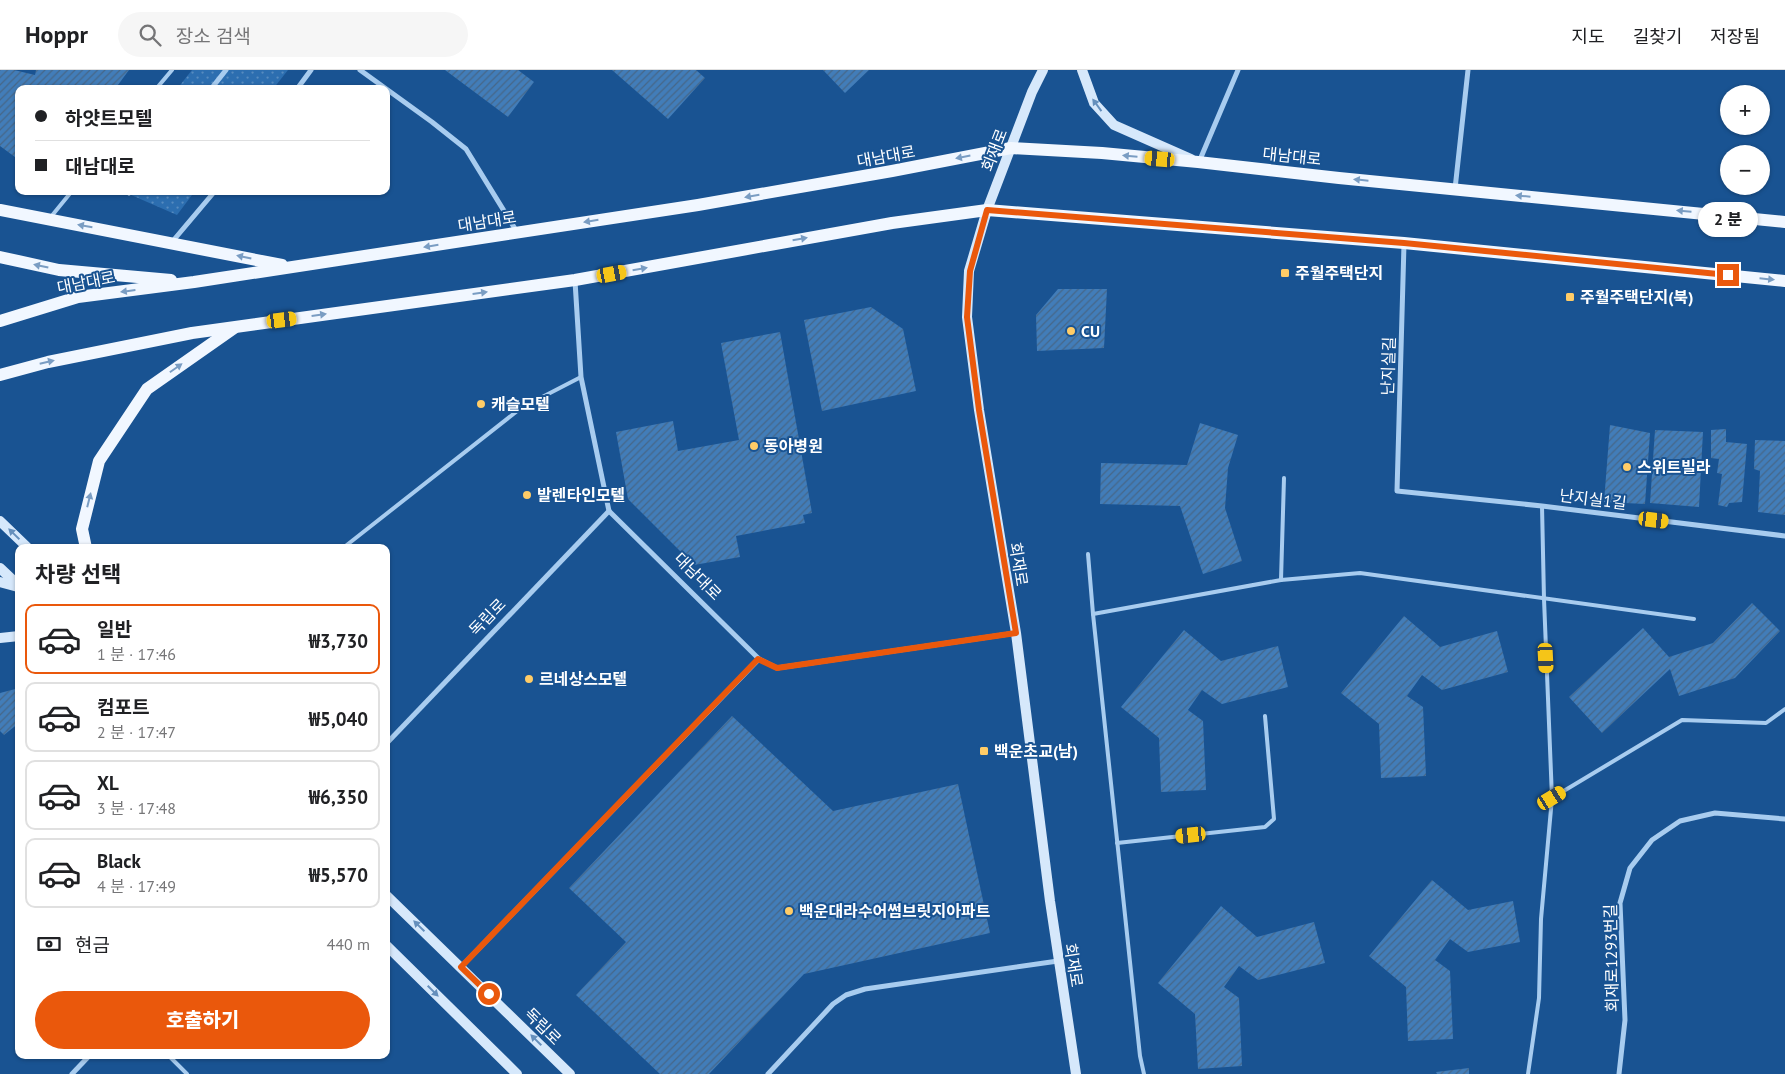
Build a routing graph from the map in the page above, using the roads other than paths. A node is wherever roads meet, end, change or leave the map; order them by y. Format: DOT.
graph roads {
  1 [pos="172,70"];
  2 [pos="226,70"];
  3 [pos="311,70"];
  4 [pos="360,70"];
  5 [pos="1043,70"];
  6 [pos="1082,70"];
  7 [pos="1238,70"];
  8 [pos="1468,70"];
  9 [pos="159,85"];
  10 [pos="214,85"];
  11 [pos="299,85"];
  12 [pos="381,85"];
  13 [pos="390,92"];
  14 [pos="1011,148"];
  15 [pos="1198,162"];
  16 [pos="1455,190"];
  17 [pos="69,195"];
  18 [pos="212,195"];
  19 [pos="0,210"];
  20 [pos="987,210"];
  21 [pos="49,220"];
  22 [pos="1785,222"];
  23 [pos="517,233"];
  24 [pos="172,242"];
  25 [pos="1404,243"];
  26 [pos="0,257"];
  27 [pos="292,267"];
  28 [pos="574,280"];
  29 [pos="1785,281"];
  30 [pos="194,282"];
  31 [pos="0,321"];
  32 [pos="236,327"];
  33 [pos="0,375"];
  34 [pos="581,377"];
  35 [pos="1284,478"];
  36 [pos="1397,491"];
  37 [pos="1542,506"];
  38 [pos="609,511"];
  39 [pos="0,521"];
  40 [pos="1785,536"];
  41 [pos="24,544"];
  42 [pos="85,544"];
  43 [pos="348,544"];
  44 [pos="1088,554"];
  45 [pos="0,568"];
  46 [pos="1281,580"];
  47 [pos="0,582"];
  48 [pos="15,582"];
  49 [pos="15,585"];
  50 [pos="1544,599"];
  51 [pos="1093,614"];
  52 [pos="1694,619"];
  53 [pos="1016,633"];
  54 [pos="15,636"];
  55 [pos="0,638"];
  56 [pos="758,659"];
  57 [pos="1785,709"];
  58 [pos="1265,716"];
  59 [pos="390,740"];
  60 [pos="1552,798"];
  61 [pos="1785,819"];
  62 [pos="1117,843"];
  63 [pos="390,899"];
  64 [pos="390,949"];
  65 [pos="1058,961"];
  66 [pos="461,967"];
  67 [pos="86,1059"];
  68 [pos="172,1059"];
  69 [pos="72,1074"];
  70 [pos="188,1074"];
  71 [pos="517,1074"];
  72 [pos="570,1074"];
  73 [pos="768,1074"];
  74 [pos="1076,1074"];
  75 [pos="1144,1074"];
  76 [pos="1528,1074"];
  77 [pos="1619,1074"];
  1 -- 9 [label="lane"];
  2 -- 10 [label="street"];
  3 -- 11 [label="street"];
  4 -- 12 [label="street"];
  5 -- 14 [label="main road, 회재로"];
  15 -- 6 [label="main road, one-way"];
  7 -- 15 [label="street"];
  8 -- 16 [label="street"];
  13 -- 23 [label="street"];
  15 -- 14 [label="main road, 대남대로, one-way"];
  14 -- 20 [label="main road, 회재로"];
  14 -- 23 [label="main road, 대남대로, one-way"];
  16 -- 15 [label="main road, 대남대로, one-way"];
  22 -- 16 [label="main road, 대남대로, one-way"];
  17 -- 21 [label="lane"];
  18 -- 24 [label="street"];
  19 -- 21 [label="main road"];
  20 -- 25 [label="main road"];
  28 -- 20 [label="main road, one-way"];
  20 -- 53 [label="main road, 회재로"];
  24 -- 21 [label="main road, one-way"];
  23 -- 27 [label="main road, 대남대로, one-way"];
  27 -- 24 [label="main road, one-way"];
  25 -- 29 [label="main road, one-way"];
  25 -- 36 [label="street, 난지실길"];
  30 -- 26 [label="main road, one-way"];
  27 -- 30 [label="main road, 대남대로"];
  32 -- 28 [label="main road, one-way"];
  28 -- 34 [label="street"];
  30 -- 31 [label="main road, 대남대로, one-way"];
  33 -- 32 [label="main road, one-way"];
  42 -- 32 [label="main road, one-way"];
  34 -- 38 [label="street"];
  34 -- 43 [label="lane"];
  35 -- 46 [label="lane"];
  36 -- 37 [label="street, 난지실1길"];
  37 -- 40 [label="street, 난지실1길"];
  37 -- 50 [label="lane"];
  38 -- 56 [label="street, 대남대로"];
  38 -- 59 [label="street, 독립로"];
  41 -- 39 [label="main road, one-way"];
  44 -- 51 [label="lane"];
  45 -- 48 [label="main road"];
  46 -- 50 [label="lane"];
  46 -- 51 [label="lane"];
  47 -- 49 [label="main road"];
  50 -- 52 [label="lane"];
  50 -- 60 [label="lane"];
  51 -- 62 [label="lane"];
  53 -- 56 [label="street"];
  53 -- 65 [label="main road, 회재로"];
  54 -- 55 [label="main road"];
  56 -- 66 [label="street"];
  57 -- 60 [label="lane"];
  58 -- 62 [label="lane"];
  60 -- 76 [label="lane"];
  61 -- 77 [label="street, 회재로1293번길"];
  62 -- 75 [label="lane"];
  66 -- 63 [label="main road, 독립로, one-way"];
  64 -- 71 [label="main road, one-way"];
  65 -- 73 [label="street"];
  65 -- 74 [label="main road, 회재로"];
  72 -- 66 [label="main road, 독립로, one-way"];
  67 -- 69 [label="street"];
  68 -- 70 [label="lane"];
}
